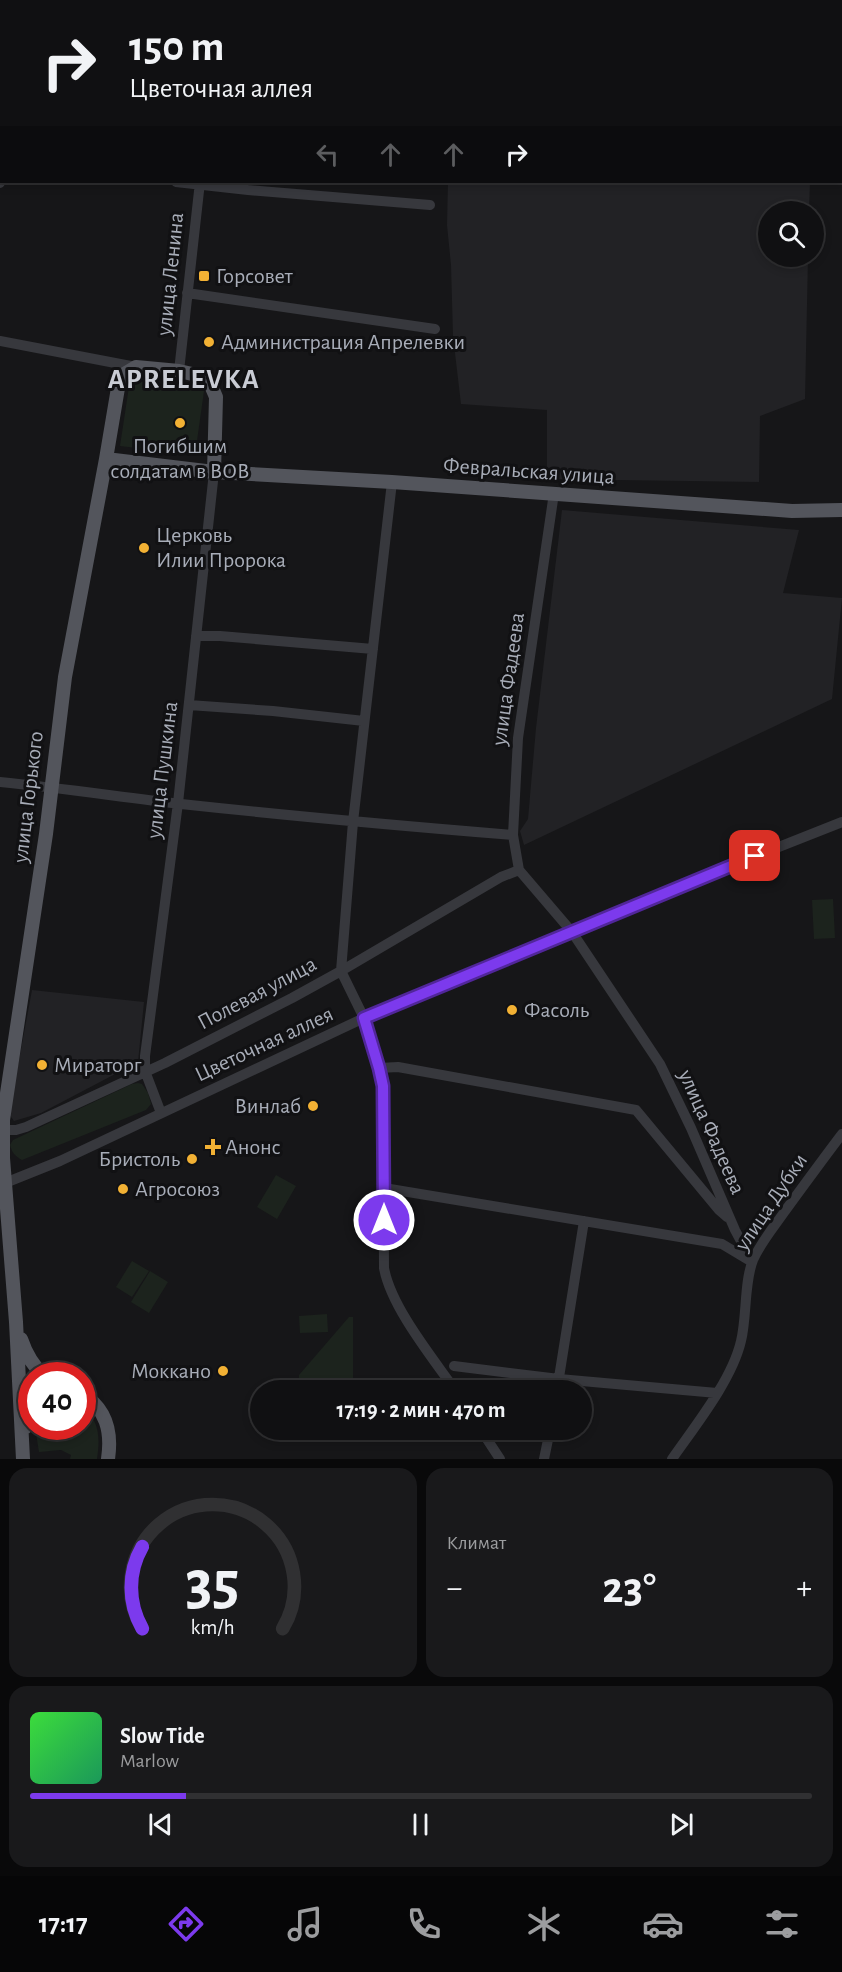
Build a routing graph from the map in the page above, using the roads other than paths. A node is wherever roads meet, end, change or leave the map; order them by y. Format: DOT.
graph roads {
  1 [pos="200,183"];
  2 [pos="430,205"];
  3 [pos="188,293"];
  4 [pos="435,329"];
  5 [pos="0,341"];
  6 [pos="136,367"];
  7 [pos="179,370"];
  8 [pos="106,459"];
  9 [pos="214,472"];
  10 [pos="392,482"];
  11 [pos="554,494"];
  12 [pos="842,510"];
  13 [pos="196,636"];
  14 [pos="373,649"];
  15 [pos="189,705"];
  16 [pos="364,721"];
  17 [pos="0,783"];
  18 [pos="50,787"];
  19 [pos="178,803"];
  20 [pos="352,822"];
  21 [pos="842,822"];
  22 [pos="513,835"];
  23 [pos="519,870"];
  24 [pos="572,932"];
  25 [pos="341,971"];
  26 [pos="364,1018"];
  27 [pos="379,1068"];
  28 [pos="145,1071"];
  29 [pos="161,1113"];
  30 [pos="2,1130"];
  31 [pos="842,1134"];
  32 [pos="5,1184"];
  33 [pos="384,1188"];
  34 [pos="730,1219"];
  35 [pos="584,1221"];
  36 [pos="752,1262"];
  37 [pos="16,1322"];
  38 [pos="23,1362"];
  39 [pos="33,1362"];
  40 [pos="454,1366"];
  41 [pos="559,1379"];
  42 [pos="448,1380"];
  43 [pos="717,1393"];
  44 [pos="96,1404"];
  45 [pos="23,1440"];
  46 [pos="25,1440"];
  47 [pos="488,1440"];
  48 [pos="548,1440"];
  49 [pos="23,1459"];
  50 [pos="108,1459"];
  51 [pos="500,1459"];
  52 [pos="544,1459"];
  53 [pos="672,1459"];
  1 -- 2 [label="street"];
  1 -- 3 [label="street, улица Ленина"];
  3 -- 4 [label="street"];
  3 -- 7 [label="street, улица Ленина"];
  5 -- 6 [label="street"];
  6 -- 7 [label="main road"];
  6 -- 8 [label="main road, улица Горького"];
  7 -- 9 [label="main road"];
  8 -- 9 [label="main road, Февральская улица"];
  8 -- 18 [label="main road, улица Горького"];
  9 -- 10 [label="main road, Февральская улица"];
  9 -- 13 [label="street, улица Пушкина"];
  10 -- 11 [label="main road, Февральская улица"];
  10 -- 14 [label="street"];
  11 -- 12 [label="main road, Февральская улица"];
  11 -- 22 [label="street, улица Фадеева"];
  13 -- 14 [label="street"];
  13 -- 15 [label="street, улица Пушкина"];
  14 -- 16 [label="street"];
  15 -- 16 [label="street"];
  15 -- 19 [label="street, улица Пушкина"];
  16 -- 20 [label="street"];
  17 -- 18 [label="street"];
  18 -- 19 [label="street"];
  18 -- 30 [label="main road, улица Горького"];
  19 -- 20 [label="street"];
  19 -- 28 [label="street, улица Пушкина"];
  20 -- 22 [label="street"];
  20 -- 25 [label="street"];
  21 -- 24 [label="street, Цветочная аллея"];
  22 -- 23 [label="street, улица Фадеева"];
  23 -- 24 [label="street, улица Фадеева"];
  23 -- 25 [label="street, Полевая улица"];
  24 -- 26 [label="street, Цветочная аллея"];
  24 -- 34 [label="street, улица Фадеева"];
  25 -- 26 [label="street"];
  25 -- 28 [label="street, Полевая улица"];
  26 -- 27 [label="street"];
  26 -- 29 [label="street, Цветочная аллея"];
  27 -- 33 [label="street"];
  27 -- 34 [label="street"];
  28 -- 29 [label="street"];
  28 -- 30 [label="street, Полевая улица"];
  29 -- 32 [label="street, Цветочная аллея"];
  30 -- 32 [label="main road, улица Горького"];
  31 -- 36 [label="street, улица Дубки"];
  32 -- 37 [label="main road, улица Горького"];
  33 -- 35 [label="street"];
  33 -- 42 [label="street"];
  34 -- 36 [label="street, улица Фадеева"];
  35 -- 36 [label="street"];
  35 -- 41 [label="street"];
  36 -- 43 [label="street, улица Дубки"];
  37 -- 38 [label="main road"];
  37 -- 39 [label="main road"];
  40 -- 41 [label="street"];
  41 -- 43 [label="street"];
  43 -- 53 [label="street, улица Дубки"];
  44 -- 50 [label="main road"];
  45 -- 49 [label="main road"];
  46 -- 49 [label="main road"];
  47 -- 51 [label="street"];
  48 -- 52 [label="street"];
}
